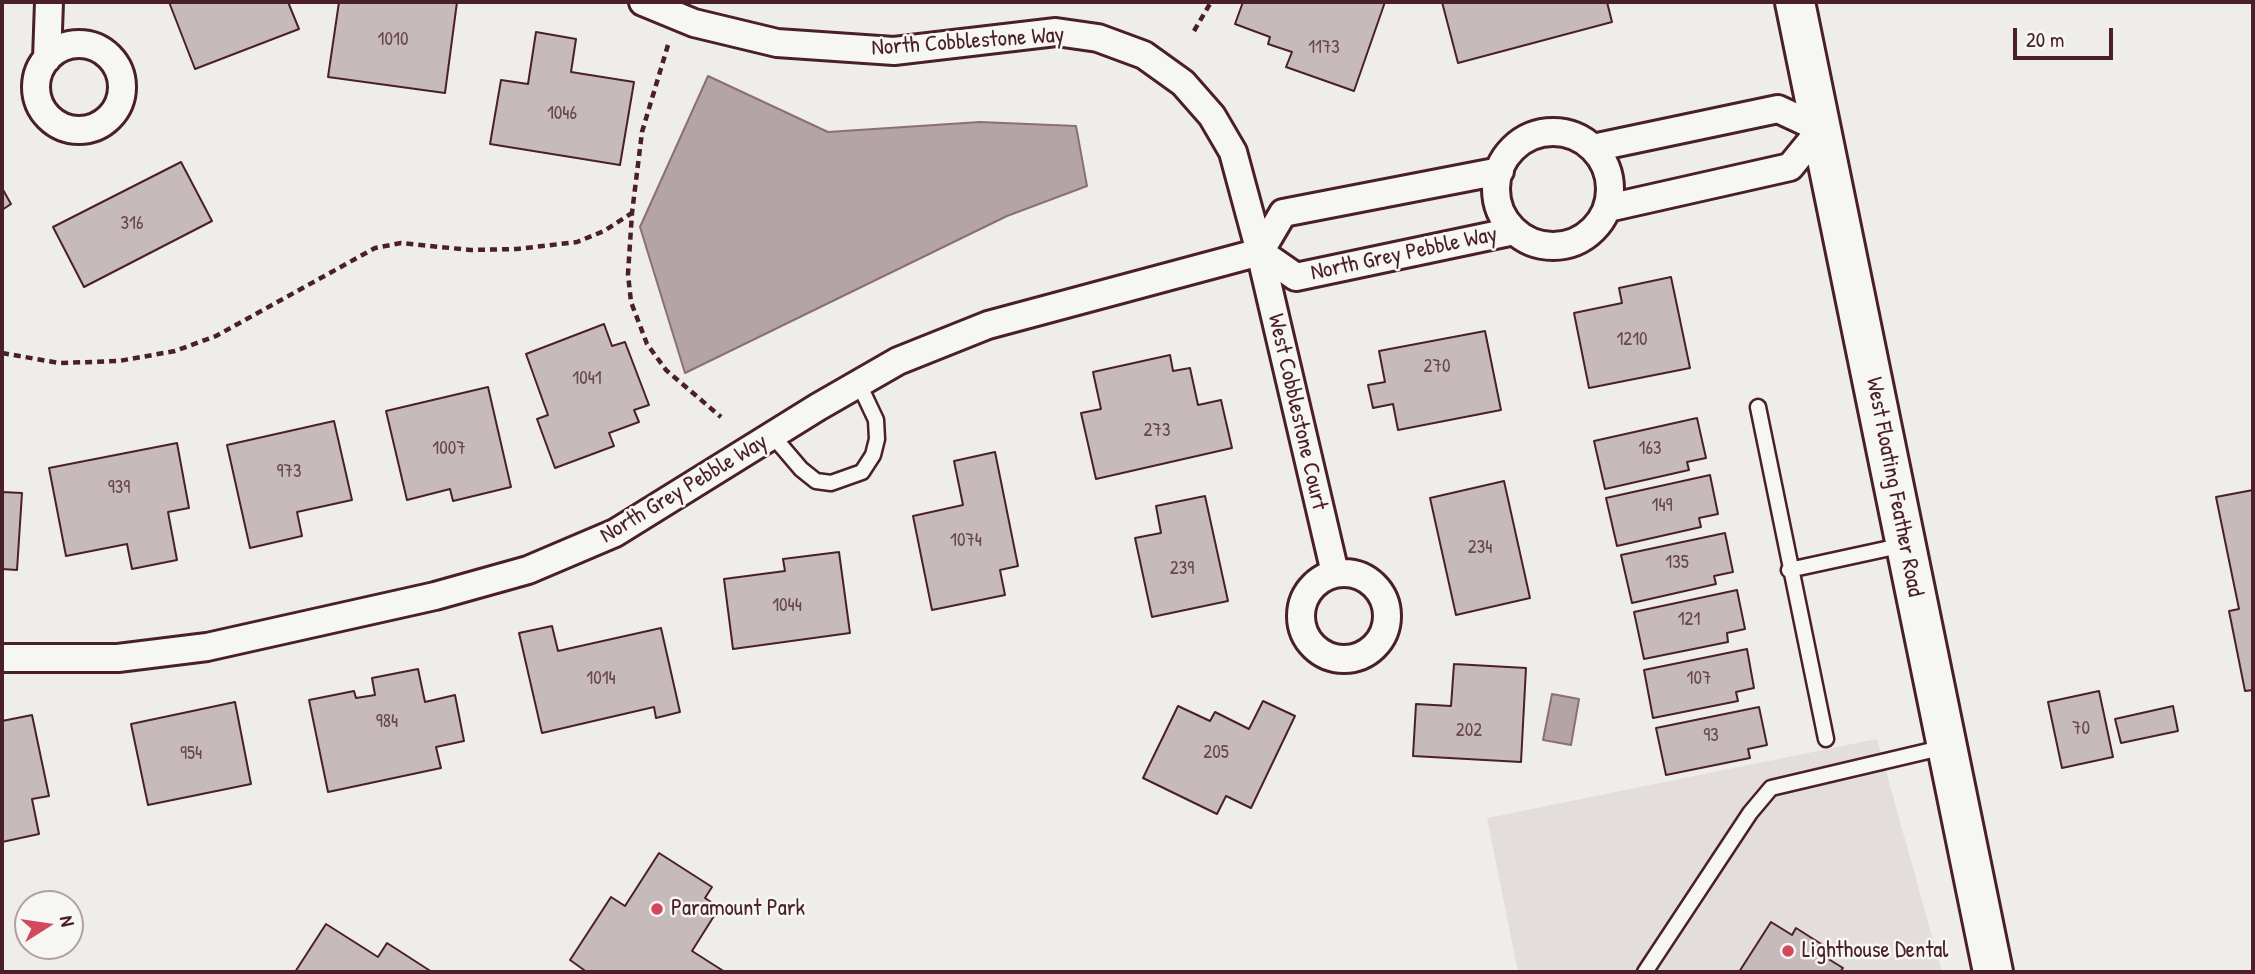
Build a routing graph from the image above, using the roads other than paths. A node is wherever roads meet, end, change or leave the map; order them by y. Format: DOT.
graph roads {
  1 [pos="49,2"];
  2 [pos="643,2"];
  3 [pos="1795,2"];
  4 [pos="47,59"];
  5 [pos="1821,129"];
  6 [pos="1593,148"];
  7 [pos="1500,171"];
  8 [pos="1608,208"];
  9 [pos="1514,231"];
  10 [pos="1260,252"];
  11 [pos="859,383"];
  12 [pos="1758,407"];
  13 [pos="772,435"];
  14 [pos="1905,545"];
  15 [pos="1789,570"];
  16 [pos="1335,573"];
  17 [pos="2,658"];
  18 [pos="1826,739"];
  19 [pos="1947,746"];
  20 [pos="1645,972"];
  21 [pos="1993,972"];
  1 -- 4 [label="street"];
  2 -- 10 [label="street, North Cobblestone Way"];
  3 -- 5 [label="main road, West Floating Feather Road"];
  5 -- 6 [label="street"];
  5 -- 8 [label="street"];
  5 -- 14 [label="main road, West Floating Feather Road"];
  6 -- 7 [label="street"];
  6 -- 8 [label="street"];
  7 -- 9 [label="street, North Grey Pebble Way"];
  7 -- 10 [label="street"];
  8 -- 9 [label="street, North Grey Pebble Way"];
  9 -- 10 [label="street, North Grey Pebble Way"];
  10 -- 11 [label="street, North Grey Pebble Way"];
  10 -- 16 [label="street, West Cobblestone Court"];
  11 -- 13 [label="street, North Grey Pebble Way"];
  11 -- 13 [label="lane"];
  12 -- 15 [label="lane"];
  13 -- 17 [label="street, North Grey Pebble Way"];
  14 -- 15 [label="lane"];
  14 -- 19 [label="main road, West Floating Feather Road"];
  15 -- 18 [label="lane"];
  19 -- 20 [label="lane"];
  19 -- 21 [label="main road, West Floating Feather Road"];
}
